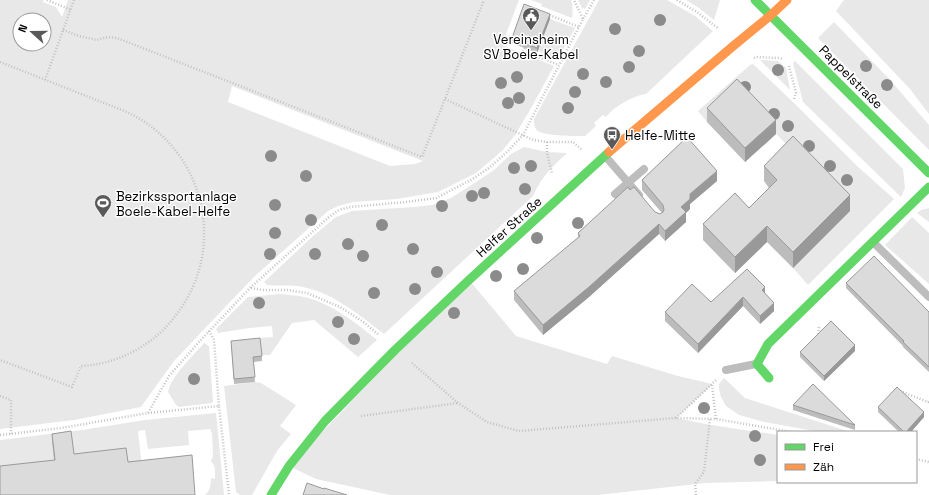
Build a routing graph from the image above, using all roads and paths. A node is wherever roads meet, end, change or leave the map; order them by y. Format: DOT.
graph roads {
  1 [pos="47,0"];
  2 [pos="74,0"];
  3 [pos="484,0"];
  4 [pos="574,0"];
  5 [pos="594,0"];
  6 [pos="677,0"];
  7 [pos="755,0"];
  8 [pos="787,0"];
  9 [pos="71,10"];
  10 [pos="541,12"];
  11 [pos="771,15"];
  12 [pos="583,18"];
  13 [pos="579,27"];
  14 [pos="63,30"];
  15 [pos="716,34"];
  16 [pos="524,48"];
  17 [pos="752,59"];
  18 [pos="784,60"];
  19 [pos="0,62"];
  20 [pos="789,65"];
  21 [pos="559,66"];
  22 [pos="45,80"];
  23 [pos="445,99"];
  24 [pos="794,99"];
  25 [pos="523,135"];
  26 [pos="547,142"];
  27 [pos="605,157"];
  28 [pos="597,164"];
  29 [pos="644,169"];
  30 [pos="552,173"];
  31 [pos="929,173"];
  32 [pos="628,183"];
  33 [pos="929,186"];
  34 [pos="615,194"];
  35 [pos="644,200"];
  36 [pos="872,241"];
  37 [pos="250,288"];
  38 [pos="929,297"];
  39 [pos="209,331"];
  40 [pos="395,350"];
  41 [pos="0,360"];
  42 [pos="757,364"];
  43 [pos="726,370"];
  44 [pos="769,378"];
  45 [pos="712,385"];
  46 [pos="899,391"];
  47 [pos="0,396"];
  48 [pos="929,400"];
  49 [pos="458,403"];
  50 [pos="219,406"];
  51 [pos="148,413"];
  52 [pos="356,417"];
  53 [pos="676,418"];
  54 [pos="710,419"];
  55 [pos="716,419"];
  56 [pos="786,431"];
  57 [pos="11,434"];
  58 [pos="0,435"];
  59 [pos="917,458"];
  60 [pos="929,462"];
  61 [pos="229,495"];
  62 [pos="271,495"];
  63 [pos="696,495"];
  1 -- 9 [label="path"];
  2 -- 9 [label="path"];
  3 -- 23 [label="path"];
  4 -- 12 [label="path"];
  5 -- 12 [label="path"];
  6 -- 15 [label="path"];
  7 -- 11 [label="street, Pappelstraße"];
  8 -- 11 [label="street, Helfer Straße"];
  9 -- 14 [label="path"];
  10 -- 13 [label="path"];
  11 -- 27 [label="street, Helfer Straße"];
  11 -- 31 [label="street, Pappelstraße"];
  12 -- 13 [label="path"];
  13 -- 21 [label="path"];
  14 -- 22 [label="path"];
  14 -- 23 [label="path"];
  16 -- 21 [label="path"];
  17 -- 18 [label="path"];
  19 -- 22 [label="path"];
  20 -- 24 [label="path"];
  21 -- 25 [label="path"];
  22 -- 41 [label="path"];
  23 -- 25 [label="path"];
  25 -- 26 [label="path"];
  25 -- 37 [label="path"];
  26 -- 28 [label="path"];
  26 -- 30 [label="path"];
  27 -- 28 [label="street, Helfer Straße"];
  27 -- 32 [label="lane"];
  28 -- 40 [label="street, Helfer Straße"];
  29 -- 32 [label="lane"];
  32 -- 34 [label="lane"];
  32 -- 35 [label="lane"];
  33 -- 36 [label="street"];
  36 -- 38 [label="lane"];
  36 -- 42 [label="street"];
  37 -- 39 [label="path"];
  37 -- 40 [label="path"];
  39 -- 50 [label="path"];
  39 -- 51 [label="path"];
  40 -- 49 [label="path"];
  40 -- 62 [label="street, Helfer Straße"];
  42 -- 43 [label="lane"];
  42 -- 44 [label="street"];
  43 -- 45 [label="path"];
  45 -- 53 [label="path"];
  45 -- 55 [label="path"];
  46 -- 48 [label="path"];
  47 -- 57 [label="path"];
  49 -- 52 [label="path"];
  49 -- 53 [label="path"];
  50 -- 51 [label="path"];
  50 -- 61 [label="path"];
  51 -- 57 [label="path"];
  53 -- 54 [label="path"];
  54 -- 55 [label="path"];
  54 -- 63 [label="path"];
  55 -- 56 [label="path"];
  57 -- 58 [label="path"];
  59 -- 60 [label="path"];
}
